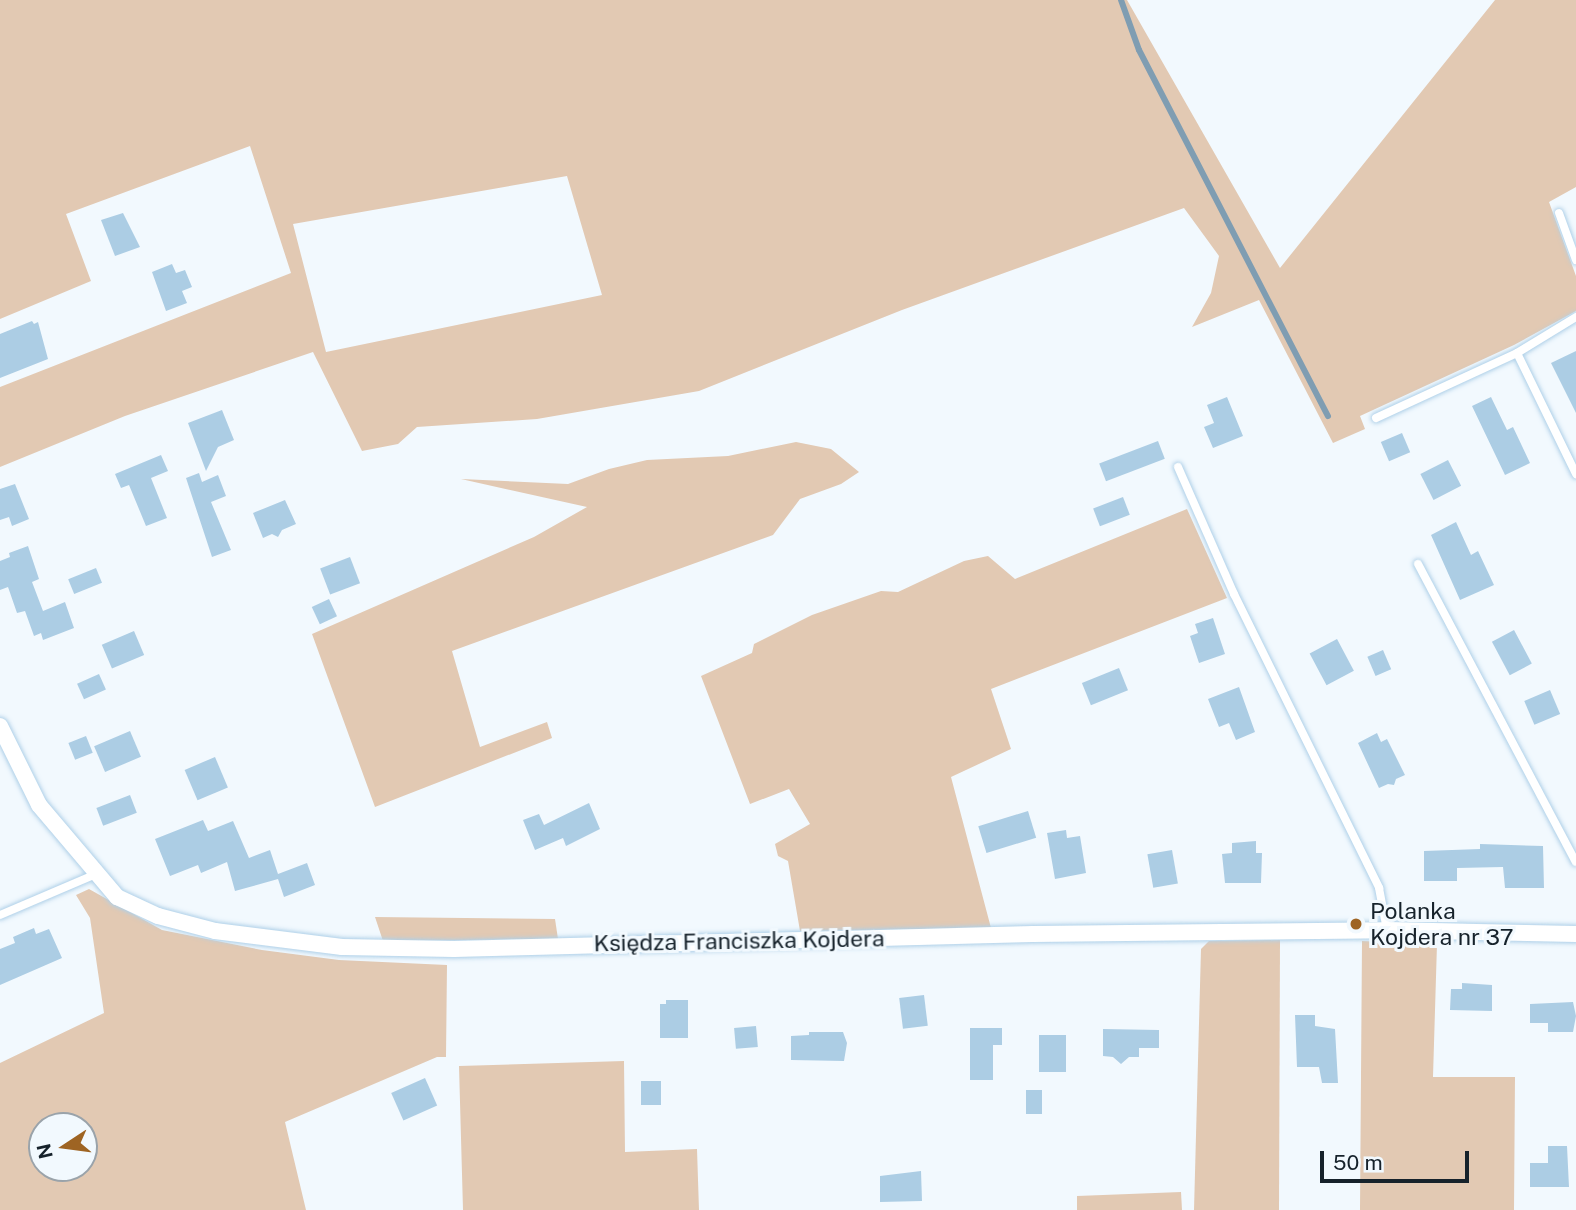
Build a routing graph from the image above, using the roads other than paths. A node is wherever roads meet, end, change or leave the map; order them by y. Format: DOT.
graph roads {
  1 [pos="1559,214"];
  2 [pos="1576,260"];
  3 [pos="1576,317"];
  4 [pos="1517,353"];
  5 [pos="1376,418"];
  6 [pos="1178,467"];
  7 [pos="1576,474"];
  8 [pos="1418,564"];
  9 [pos="1,730"];
  10 [pos="1576,862"];
  11 [pos="96,874"];
  12 [pos="0,915"];
  13 [pos="1387,930"];
  14 [pos="1576,934"];
  1 -- 2 [label="lane"];
  3 -- 4 [label="lane"];
  4 -- 5 [label="lane"];
  4 -- 7 [label="lane"];
  6 -- 13 [label="lane"];
  8 -- 10 [label="lane"];
  9 -- 11 [label="street, Księdza Franciszka Kojdera"];
  11 -- 12 [label="lane"];
  11 -- 13 [label="street, Księdza Franciszka Kojdera"];
  13 -- 14 [label="street, Księdza Franciszka Kojdera"];
}
